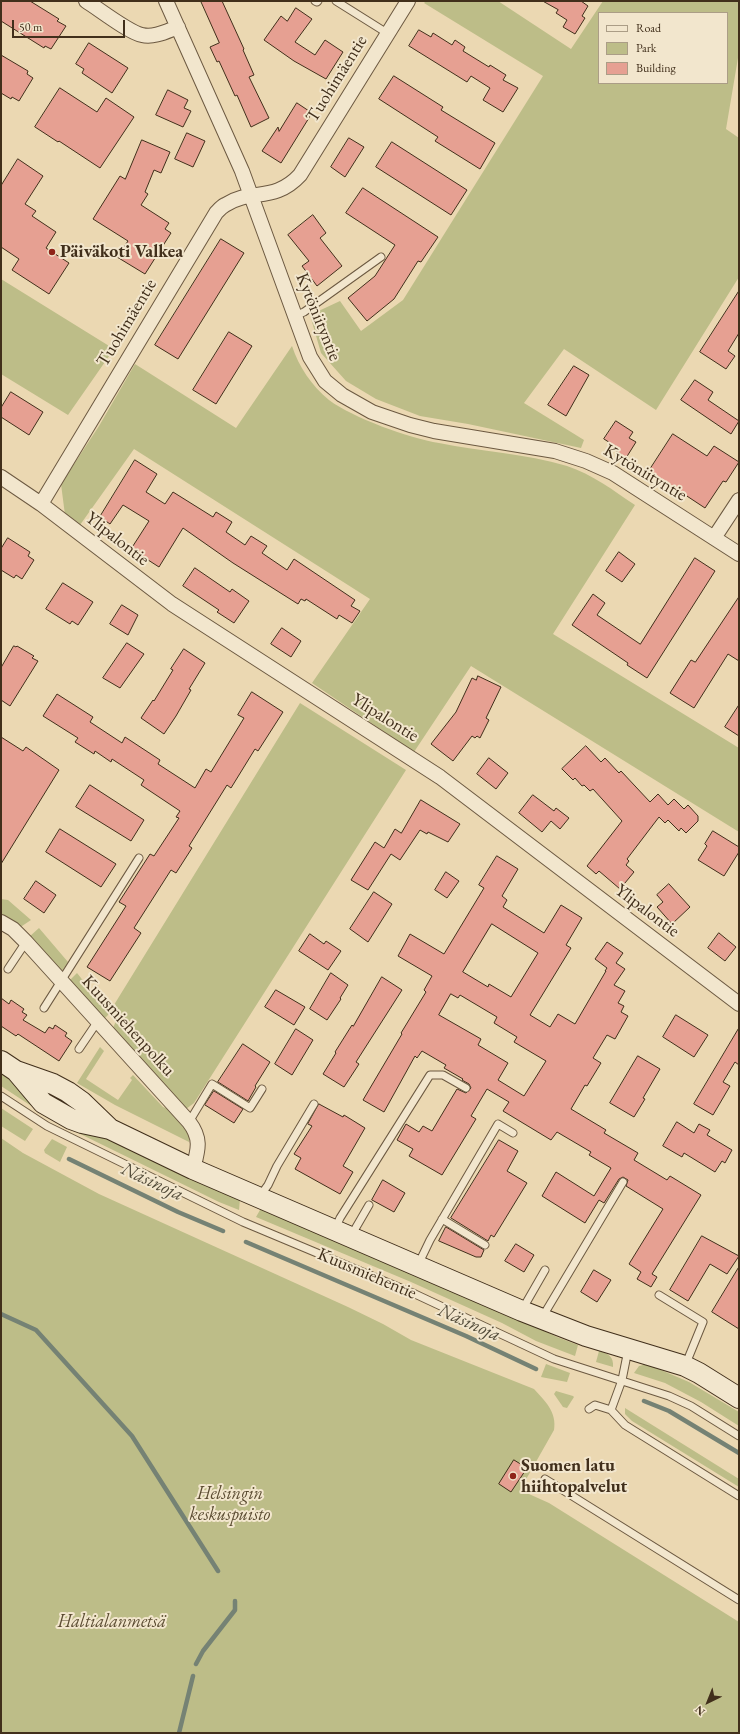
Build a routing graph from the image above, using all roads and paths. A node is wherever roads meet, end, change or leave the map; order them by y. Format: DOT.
graph roads {
  1 [pos="86,1"];
  2 [pos="166,1"];
  3 [pos="336,1"];
  4 [pos="408,1"];
  5 [pos="178,27"];
  6 [pos="388,33"];
  7 [pos="252,197"];
  8 [pos="381,257"];
  9 [pos="295,316"];
  10 [pos="1,477"];
  11 [pos="739,500"];
  12 [pos="41,504"];
  13 [pos="714,538"];
  14 [pos="739,554"];
  15 [pos="139,858"];
  16 [pos="1,922"];
  17 [pos="26,942"];
  18 [pos="8,969"];
  19 [pos="62,981"];
  20 [pos="739,1004"];
  21 [pos="44,1008"];
  22 [pos="98,1020"];
  23 [pos="79,1049"];
  24 [pos="8,1066"];
  25 [pos="466,1088"];
  26 [pos="262,1089"];
  27 [pos="1,1096"];
  28 [pos="314,1104"];
  29 [pos="189,1122"];
  30 [pos="513,1133"];
  31 [pos="193,1169"];
  32 [pos="623,1182"];
  33 [pos="259,1198"];
  34 [pos="369,1205"];
  35 [pos="442,1219"];
  36 [pos="343,1233"];
  37 [pos="485,1245"];
  38 [pos="418,1265"];
  39 [pos="545,1270"];
  40 [pos="659,1295"];
  41 [pos="522,1311"];
  42 [pos="543,1319"];
  43 [pos="628,1348"];
  44 [pos="684,1366"];
  45 [pos="622,1380"];
  46 [pos="739,1398"];
  47 [pos="589,1409"];
  48 [pos="611,1410"];
  49 [pos="739,1436"];
  50 [pos="545,1479"];
  51 [pos="739,1496"];
  52 [pos="739,1600"];
  1 -- 5 [label="street"];
  2 -- 5 [label="street, Kytöniityntie"];
  3 -- 6 [label="lane"];
  4 -- 6 [label="street, Tuohimäentie"];
  5 -- 7 [label="street, Kytöniityntie"];
  6 -- 7 [label="street, Tuohimäentie"];
  7 -- 9 [label="street, Kytöniityntie"];
  7 -- 12 [label="street, Tuohimäentie"];
  8 -- 9 [label="lane"];
  9 -- 13 [label="street, Kytöniityntie"];
  10 -- 12 [label="street, Ylipalontie"];
  11 -- 13 [label="street"];
  12 -- 20 [label="street, Ylipalontie"];
  13 -- 14 [label="street, Kytöniityntie"];
  15 -- 19 [label="lane"];
  16 -- 17 [label="street, Kuusmiehenpolku"];
  17 -- 18 [label="lane"];
  17 -- 19 [label="street, Kuusmiehenpolku"];
  19 -- 21 [label="lane"];
  19 -- 22 [label="street, Kuusmiehenpolku"];
  22 -- 23 [label="lane"];
  22 -- 29 [label="street, Kuusmiehenpolku"];
  24 -- 31 [label="main road, Kuusmiehentie"];
  25 -- 36 [label="lane"];
  26 -- 29 [label="lane"];
  27 -- 45 [label="lane, Kuusmiehentie"];
  28 -- 33 [label="lane"];
  29 -- 31 [label="street, Kuusmiehenpolku"];
  30 -- 35 [label="lane"];
  31 -- 33 [label="main road, Kuusmiehentie"];
  32 -- 42 [label="lane"];
  33 -- 36 [label="main road, Kuusmiehentie"];
  34 -- 36 [label="lane"];
  35 -- 37 [label="lane"];
  35 -- 38 [label="lane"];
  36 -- 38 [label="main road, Kuusmiehentie"];
  38 -- 41 [label="main road, Kuusmiehentie"];
  39 -- 41 [label="lane"];
  40 -- 44 [label="lane"];
  41 -- 42 [label="main road, Kuusmiehentie"];
  42 -- 43 [label="main road, Kuusmiehentie"];
  43 -- 44 [label="main road, Kuusmiehentie"];
  43 -- 45 [label="lane"];
  44 -- 46 [label="main road, Kuusmiehentie"];
  45 -- 48 [label="lane"];
  45 -- 49 [label="lane, Kuusmiehentie"];
  47 -- 48 [label="lane"];
  48 -- 51 [label="lane"];
  50 -- 52 [label="lane"];
}
